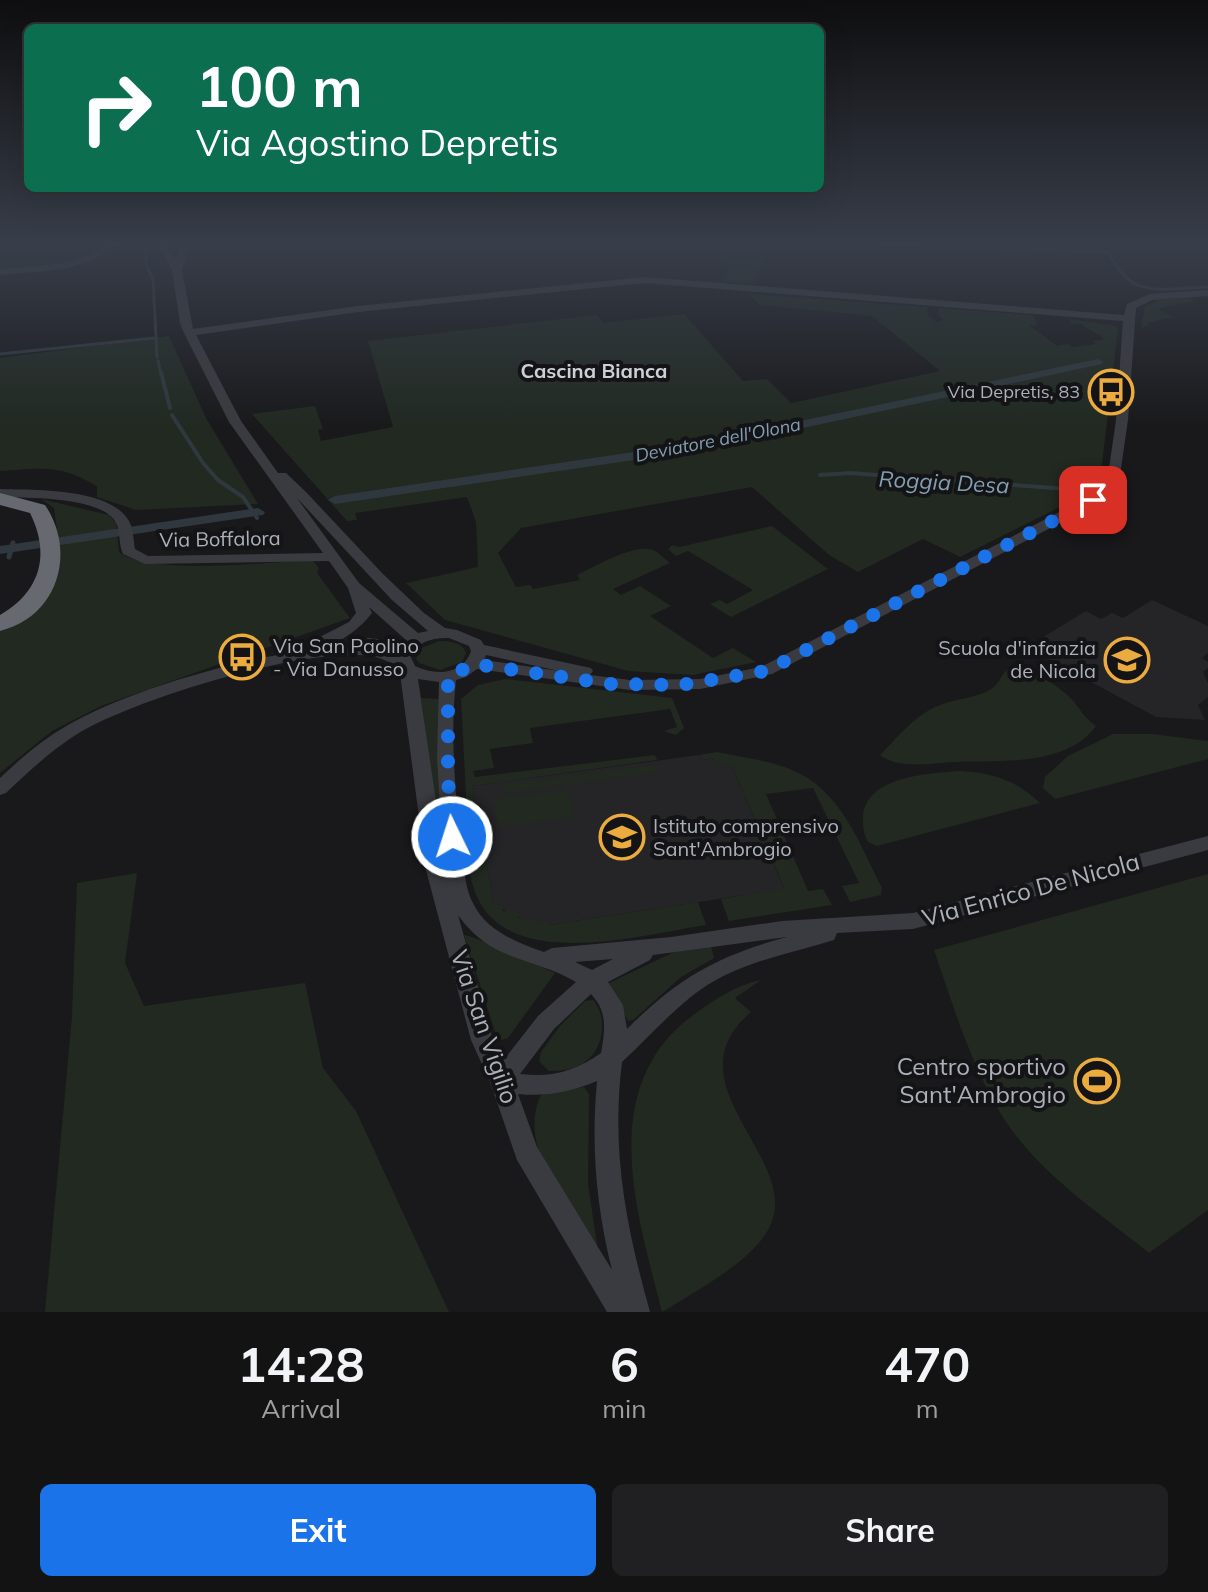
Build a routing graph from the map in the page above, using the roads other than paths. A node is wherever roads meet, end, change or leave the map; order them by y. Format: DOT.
graph roads {
  1 [pos="183,305"];
  2 [pos="389,305"];
  3 [pos="960,305"];
  4 [pos="1132,305"];
  5 [pos="1127,321"];
  6 [pos="188,330"];
  7 [pos="268,465"];
  8 [pos="0,496"];
  9 [pos="331,557"];
  10 [pos="385,584"];
  11 [pos="354,586"];
  12 [pos="0,624"];
  13 [pos="441,633"];
  14 [pos="318,644"];
  15 [pos="408,654"];
  16 [pos="476,656"];
  17 [pos="448,677"];
  18 [pos="202,681"];
  19 [pos="0,789"];
  20 [pos="1208,843"];
  21 [pos="852,927"];
  22 [pos="671,945"];
  23 [pos="530,953"];
  24 [pos="591,981"];
  25 [pos="611,1060"];
  26 [pos="502,1082"];
  27 [pos="622,1312"];
  28 [pos="636,1312"];
  1 -- 6 [label="street"];
  2 -- 6 [label="street"];
  3 -- 5 [label="street"];
  4 -- 5 [label="street"];
  5 -- 16 [label="street"];
  6 -- 7 [label="street"];
  7 -- 9 [label="street"];
  7 -- 10 [label="street"];
  8 -- 9 [label="street, Via Boffalora"];
  8 -- 12 [label="highway"];
  9 -- 11 [label="street"];
  10 -- 11 [label="street"];
  10 -- 13 [label="street"];
  11 -- 14 [label="street"];
  11 -- 15 [label="street"];
  13 -- 15 [label="street"];
  13 -- 16 [label="street"];
  14 -- 15 [label="street"];
  14 -- 18 [label="street"];
  15 -- 17 [label="street"];
  15 -- 18 [label="street"];
  15 -- 26 [label="street, Via San Vigilio"];
  16 -- 17 [label="street"];
  17 -- 23 [label="street, Via San Vigilio"];
  18 -- 19 [label="street"];
  20 -- 21 [label="street, Via Enrico De Nicola"];
  21 -- 22 [label="street, Via Enrico De Nicola"];
  21 -- 25 [label="street, Via Enrico De Nicola"];
  22 -- 23 [label="street, Via Enrico De Nicola"];
  22 -- 24 [label="street, Via Enrico De Nicola"];
  23 -- 24 [label="street, Via San Vigilio"];
  24 -- 25 [label="street"];
  24 -- 26 [label="street, Via Enrico De Nicola"];
  25 -- 26 [label="street, Via Enrico De Nicola"];
  25 -- 28 [label="street"];
  26 -- 27 [label="street, Via San Vigilio"];
}
